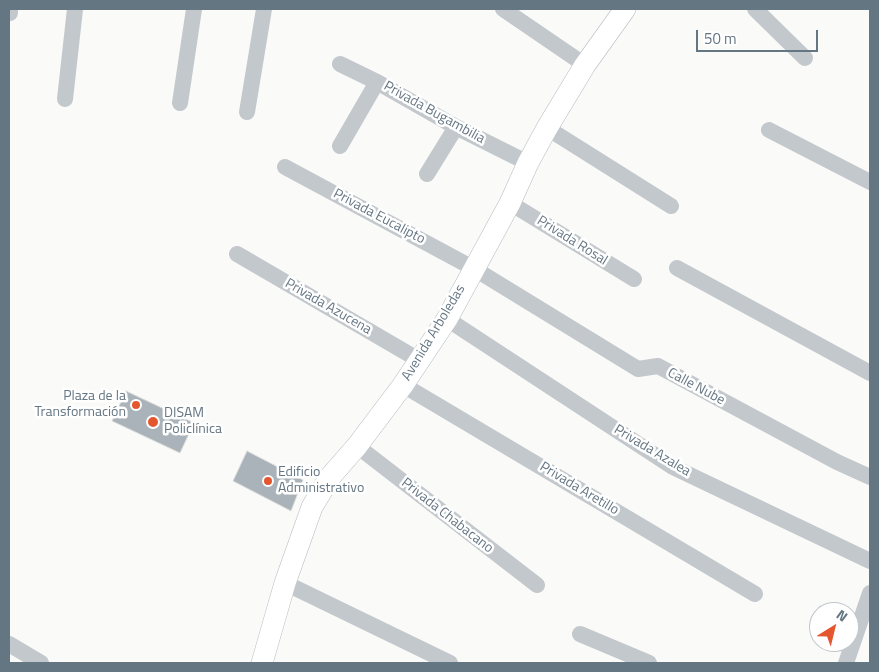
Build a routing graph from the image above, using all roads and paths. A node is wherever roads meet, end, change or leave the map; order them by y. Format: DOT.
graph roads {
  1 [pos="75,9"];
  2 [pos="194,9"];
  3 [pos="264,9"];
  4 [pos="504,9"];
  5 [pos="625,9"];
  6 [pos="755,9"];
  7 [pos="805,58"];
  8 [pos="340,64"];
  9 [pos="585,66"];
  10 [pos="377,82"];
  11 [pos="65,99"];
  12 [pos="180,103"];
  13 [pos="247,112"];
  14 [pos="456,127"];
  15 [pos="547,128"];
  16 [pos="770,130"];
  17 [pos="340,146"];
  18 [pos="528,163"];
  19 [pos="285,167"];
  20 [pos="427,174"];
  21 [pos="870,182"];
  22 [pos="510,203"];
  23 [pos="671,206"];
  24 [pos="237,254"];
  25 [pos="473,268"];
  26 [pos="677,268"];
  27 [pos="634,279"];
  28 [pos="447,319"];
  29 [pos="419,360"];
  30 [pos="870,373"];
  31 [pos="403,385"];
  32 [pos="357,446"];
  33 [pos="870,477"];
  34 [pos="870,560"];
  35 [pos="285,583"];
  36 [pos="537,586"];
  37 [pos="870,593"];
  38 [pos="755,594"];
  39 [pos="866,619"];
  40 [pos="580,634"];
  41 [pos="9,644"];
  42 [pos="41,663"];
  43 [pos="262,663"];
  44 [pos="450,663"];
  45 [pos="649,663"];
  46 [pos="846,663"];
  1 -- 11 [label="street"];
  2 -- 12 [label="street"];
  3 -- 13 [label="street"];
  4 -- 9 [label="street"];
  5 -- 9 [label="main road, Avenida Arboledas"];
  6 -- 7 [label="street"];
  8 -- 10 [label="street, Privada Bugambilia"];
  9 -- 15 [label="main road, Avenida Arboledas"];
  10 -- 14 [label="street, Privada Bugambilia"];
  10 -- 17 [label="street"];
  14 -- 18 [label="street, Privada Bugambilia"];
  14 -- 20 [label="street"];
  15 -- 18 [label="main road, Avenida Arboledas"];
  15 -- 23 [label="street"];
  16 -- 21 [label="street"];
  18 -- 22 [label="main road, Avenida Arboledas"];
  19 -- 25 [label="street, Privada Eucalipto"];
  22 -- 25 [label="main road, Avenida Arboledas"];
  22 -- 27 [label="street, Privada Rosal"];
  24 -- 29 [label="street, Privada Azucena"];
  25 -- 28 [label="main road, Avenida Arboledas"];
  25 -- 33 [label="street, Calle Nube"];
  26 -- 30 [label="street"];
  28 -- 29 [label="main road, Avenida Arboledas"];
  28 -- 34 [label="street, Privada Azalea"];
  29 -- 31 [label="main road, Avenida Arboledas"];
  31 -- 32 [label="main road, Avenida Arboledas"];
  31 -- 38 [label="street, Privada Aretillo"];
  32 -- 35 [label="main road, Avenida Arboledas"];
  32 -- 36 [label="street, Privada Chabacano"];
  35 -- 43 [label="main road, Avenida Arboledas"];
  35 -- 44 [label="street"];
  37 -- 39 [label="street"];
  39 -- 46 [label="street"];
  40 -- 45 [label="street"];
  41 -- 42 [label="street"];
}
